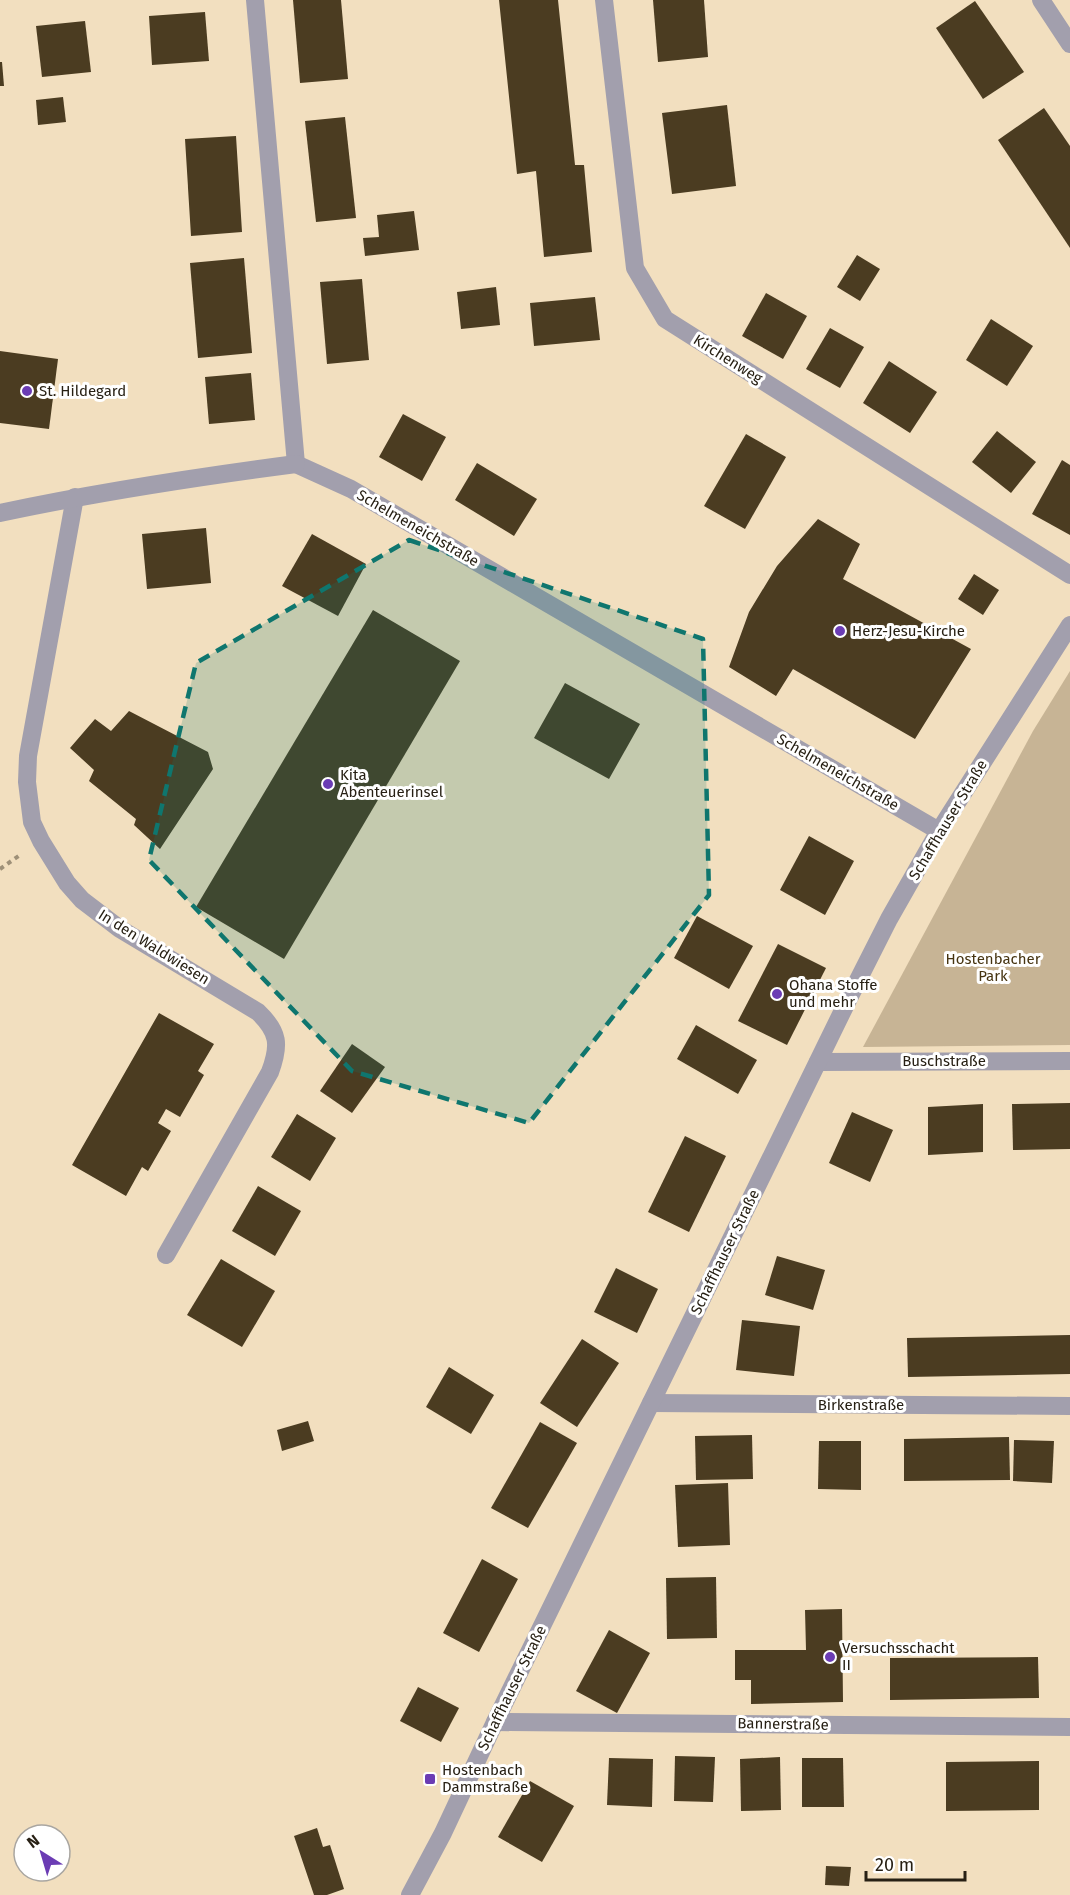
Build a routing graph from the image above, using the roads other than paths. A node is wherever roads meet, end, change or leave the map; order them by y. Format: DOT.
graph roads {
  1 [pos="255,0"];
  2 [pos="604,0"];
  3 [pos="1041,0"];
  4 [pos="1070,44"];
  5 [pos="296,464"];
  6 [pos="75,497"];
  7 [pos="0,513"];
  8 [pos="1070,575"];
  9 [pos="1070,625"];
  10 [pos="939,831"];
  11 [pos="1070,1061"];
  12 [pos="818,1062"];
  13 [pos="166,1255"];
  14 [pos="651,1403"];
  15 [pos="1070,1406"];
  16 [pos="495,1722"];
  17 [pos="1070,1727"];
  18 [pos="410,1895"];
  1 -- 5 [label="street"];
  2 -- 8 [label="street, Kirchenweg"];
  3 -- 4 [label="street"];
  5 -- 6 [label="street"];
  5 -- 10 [label="street, Schelmeneichstraße"];
  6 -- 7 [label="street"];
  6 -- 13 [label="street, In den Waldwiesen"];
  9 -- 10 [label="street, Schaffhauser Straße"];
  10 -- 12 [label="street, Schaffhauser Straße"];
  11 -- 12 [label="street, Buschstraße"];
  12 -- 14 [label="street, Schaffhauser Straße"];
  14 -- 15 [label="street, Birkenstraße"];
  14 -- 16 [label="street, Schaffhauser Straße"];
  16 -- 17 [label="street, Bannerstraße"];
  16 -- 18 [label="street, Schaffhauser Straße"];
}
